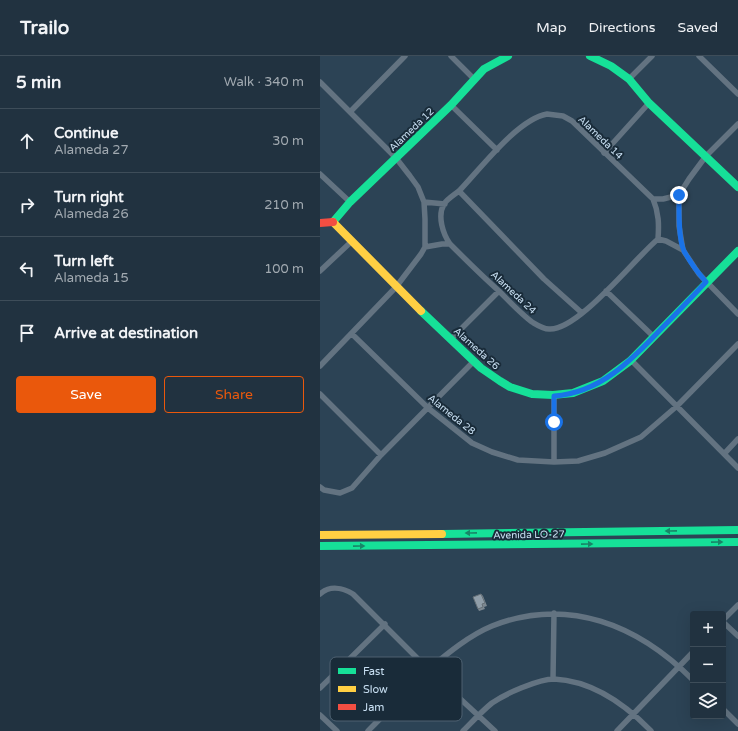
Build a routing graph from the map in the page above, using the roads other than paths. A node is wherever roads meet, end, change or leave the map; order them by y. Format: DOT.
graph roads {
  1 [pos="405,56"];
  2 [pos="451,56"];
  3 [pos="508,56"];
  4 [pos="590,56"];
  5 [pos="652,56"];
  6 [pos="699,56"];
  7 [pos="474,79"];
  8 [pos="629,79"];
  9 [pos="320,82"];
  10 [pos="738,94"];
  11 [pos="649,103"];
  12 [pos="451,105"];
  13 [pos="350,112"];
  14 [pos="738,124"];
  15 [pos="498,150"];
  16 [pos="604,152"];
  17 [pos="706,156"];
  18 [pos="396,158"];
  19 [pos="320,174"];
  20 [pos="738,187"];
  21 [pos="459,191"];
  22 [pos="679,195"];
  23 [pos="653,199"];
  24 [pos="350,202"];
  25 [pos="424,202"];
  26 [pos="445,204"];
  27 [pos="333,222"];
  28 [pos="320,223"];
  29 [pos="658,239"];
  30 [pos="352,241"];
  31 [pos="450,244"];
  32 [pos="425,247"];
  33 [pos="683,250"];
  34 [pos="738,251"];
  35 [pos="320,271"];
  36 [pos="706,282"];
  37 [pos="396,287"];
  38 [pos="499,291"];
  39 [pos="606,291"];
  40 [pos="582,313"];
  41 [pos="738,314"];
  42 [pos="352,334"];
  43 [pos="654,337"];
  44 [pos="451,339"];
  45 [pos="738,344"];
  46 [pos="631,360"];
  47 [pos="474,361"];
  48 [pos="320,366"];
  49 [pos="320,394"];
  50 [pos="554,396"];
  51 [pos="677,406"];
  52 [pos="428,408"];
  53 [pos="738,439"];
  54 [pos="724,454"];
  55 [pos="381,455"];
  56 [pos="554,462"];
  57 [pos="738,468"];
  58 [pos="320,487"];
  59 [pos="738,530"];
  60 [pos="320,535"];
  61 [pos="738,542"];
  62 [pos="320,546"];
  63 [pos="321,593"];
  64 [pos="738,605"];
  65 [pos="554,613"];
  66 [pos="726,618"];
  67 [pos="385,624"];
  68 [pos="726,624"];
  69 [pos="738,636"];
  70 [pos="690,655"];
  71 [pos="351,657"];
  72 [pos="417,657"];
  73 [pos="444,657"];
  74 [pos="680,666"];
  75 [pos="690,677"];
  76 [pos="330,678"];
  77 [pos="552,679"];
  78 [pos="320,688"];
  79 [pos="462,700"];
  80 [pos="726,712"];
  81 [pos="634,714"];
  82 [pos="320,715"];
  83 [pos="479,716"];
  84 [pos="378,721"];
  85 [pos="738,724"];
  86 [pos="337,731"];
  87 [pos="368,731"];
  88 [pos="463,731"];
  89 [pos="495,731"];
  90 [pos="617,731"];
  91 [pos="651,731"];
  1 -- 13 [label="street"];
  2 -- 7 [label="street"];
  3 -- 7 [label="street, Alameda 12"];
  4 -- 8 [label="street"];
  5 -- 8 [label="street"];
  6 -- 10 [label="street"];
  7 -- 12 [label="street, Alameda 12"];
  8 -- 11 [label="street"];
  9 -- 13 [label="street"];
  11 -- 16 [label="street"];
  11 -- 17 [label="street"];
  12 -- 15 [label="street"];
  12 -- 18 [label="street, Alameda 12"];
  13 -- 18 [label="street"];
  14 -- 17 [label="street"];
  15 -- 16 [label="street, Alameda 14"];
  15 -- 21 [label="street, Alameda 14"];
  16 -- 23 [label="street, Alameda 14"];
  17 -- 20 [label="street"];
  17 -- 22 [label="street"];
  18 -- 24 [label="street, Alameda 12"];
  18 -- 25 [label="street"];
  19 -- 24 [label="street"];
  21 -- 26 [label="street, Alameda 14"];
  21 -- 40 [label="street"];
  22 -- 23 [label="street"];
  22 -- 33 [label="street"];
  23 -- 29 [label="street, Alameda 14"];
  24 -- 27 [label="street, Alameda 12"];
  25 -- 26 [label="street"];
  25 -- 32 [label="street"];
  26 -- 31 [label="street, Alameda 24"];
  27 -- 28 [label="street"];
  27 -- 30 [label="street, Alameda 26"];
  29 -- 33 [label="street"];
  29 -- 39 [label="street, Alameda 24"];
  30 -- 35 [label="street"];
  30 -- 37 [label="street, Alameda 26"];
  31 -- 32 [label="street"];
  31 -- 38 [label="street, Alameda 24"];
  32 -- 37 [label="street"];
  33 -- 36 [label="street"];
  34 -- 36 [label="street, Alameda 26"];
  36 -- 41 [label="street"];
  36 -- 43 [label="street, Alameda 26"];
  37 -- 42 [label="street"];
  37 -- 44 [label="street, Alameda 26"];
  38 -- 40 [label="street, Alameda 24"];
  38 -- 44 [label="street"];
  39 -- 40 [label="street, Alameda 24"];
  39 -- 43 [label="street"];
  42 -- 48 [label="street"];
  42 -- 52 [label="street, Alameda 28"];
  43 -- 46 [label="street, Alameda 26"];
  44 -- 47 [label="street, Alameda 26"];
  45 -- 51 [label="street, Alameda 28"];
  46 -- 50 [label="street, Alameda 26"];
  46 -- 51 [label="street"];
  47 -- 50 [label="street, Alameda 26"];
  47 -- 52 [label="street"];
  49 -- 55 [label="street"];
  50 -- 56 [label="street"];
  51 -- 54 [label="street"];
  51 -- 56 [label="street, Alameda 28"];
  52 -- 55 [label="street"];
  52 -- 56 [label="street, Alameda 28"];
  53 -- 54 [label="street"];
  54 -- 57 [label="street"];
  55 -- 58 [label="street"];
  59 -- 60 [label="street, Avenida LO-27, one-way"];
  62 -- 61 [label="street, Avenida LO-27, one-way"];
  63 -- 67 [label="street"];
  64 -- 66 [label="street"];
  65 -- 73 [label="street"];
  65 -- 74 [label="street"];
  65 -- 77 [label="street"];
  67 -- 71 [label="street"];
  67 -- 72 [label="street"];
  68 -- 69 [label="street"];
  70 -- 74 [label="street"];
  74 -- 75 [label="street"];
  74 -- 81 [label="street"];
  76 -- 78 [label="street"];
  77 -- 81 [label="street"];
  77 -- 83 [label="street"];
  79 -- 83 [label="street"];
  80 -- 85 [label="street"];
  81 -- 90 [label="street"];
  81 -- 91 [label="street"];
  82 -- 86 [label="street"];
  83 -- 88 [label="street"];
  83 -- 89 [label="street"];
  84 -- 87 [label="street"];
}
